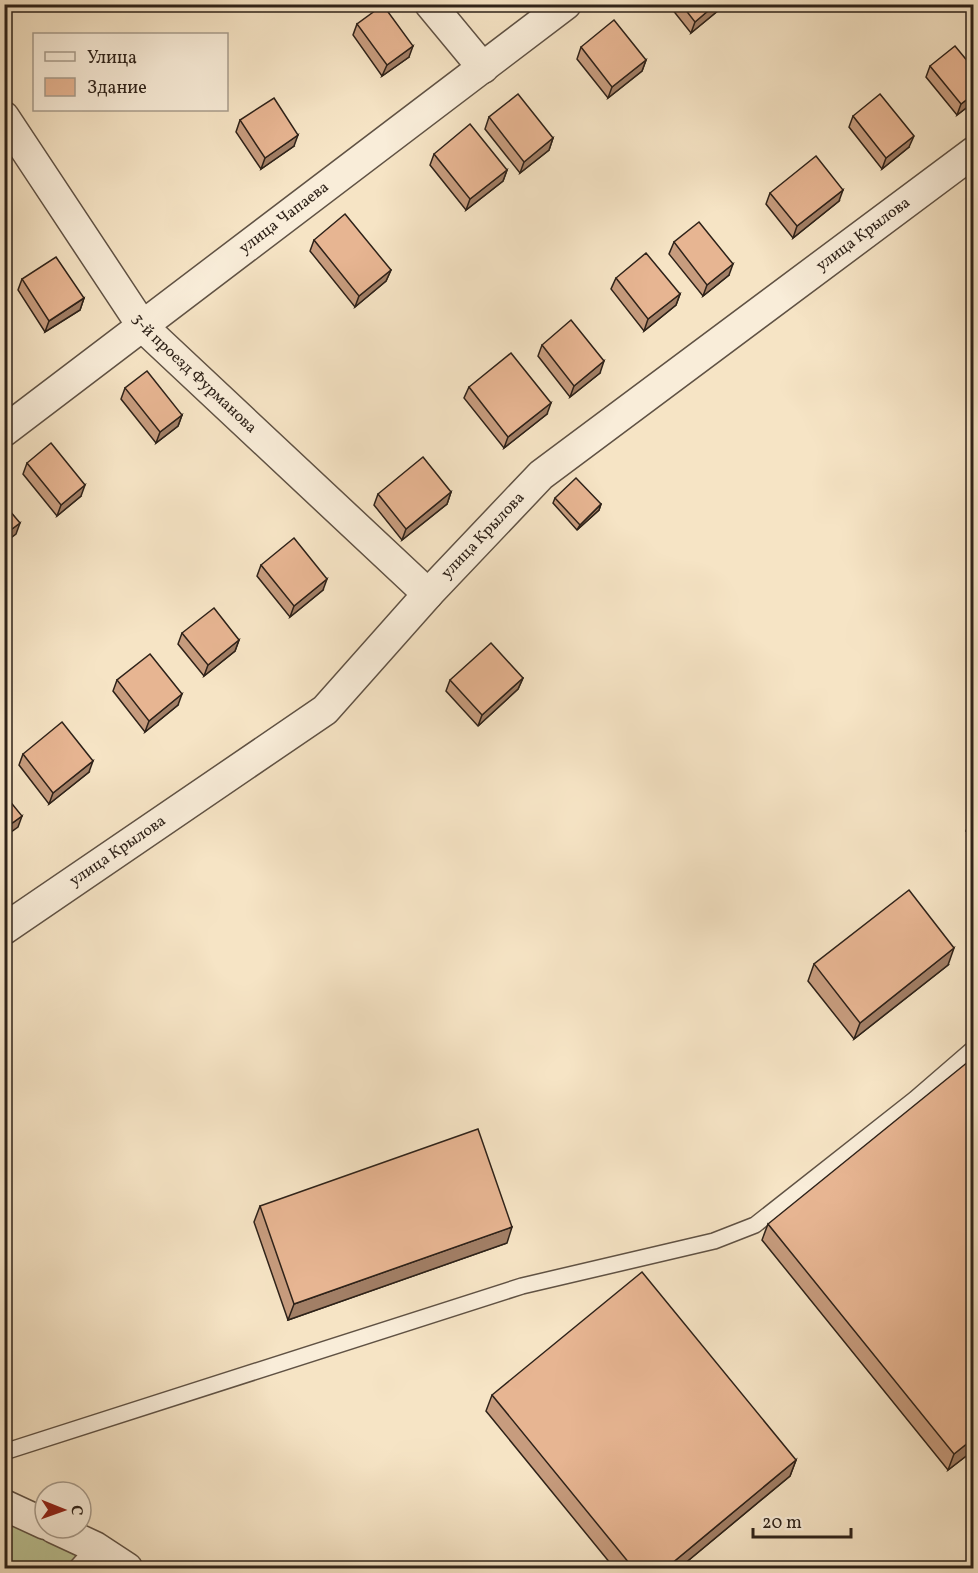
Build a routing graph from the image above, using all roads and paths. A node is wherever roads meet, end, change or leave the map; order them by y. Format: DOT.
graph roads {
  1 [pos="430,4"];
  2 [pos="566,4"];
  3 [pos="483,68"];
  4 [pos="4,117"];
  5 [pos="974,152"];
  6 [pos="143,327"];
  7 [pos="4,431"];
  8 [pos="428,594"];
  9 [pos="4,929"];
  10 [pos="974,1048"];
  11 [pos="4,1452"];
  12 [pos="4,1505"];
  13 [pos="33,1518"];
  14 [pos="66,1540"];
  15 [pos="85,1558"];
  16 [pos="127,1569"];
  1 -- 3 [label="street"];
  2 -- 3 [label="street, улица Чапаева"];
  3 -- 6 [label="street, улица Чапаева"];
  4 -- 6 [label="street, 3-й проезд Фурманова"];
  5 -- 8 [label="street, улица Крылова"];
  6 -- 7 [label="street, улица Чапаева"];
  6 -- 8 [label="street, 3-й проезд Фурманова"];
  8 -- 9 [label="street, улица Крылова"];
  10 -- 11 [label="lane"];
  12 -- 13 [label="street"];
  14 -- 15 [label="street"];
  15 -- 16 [label="street"];
}
